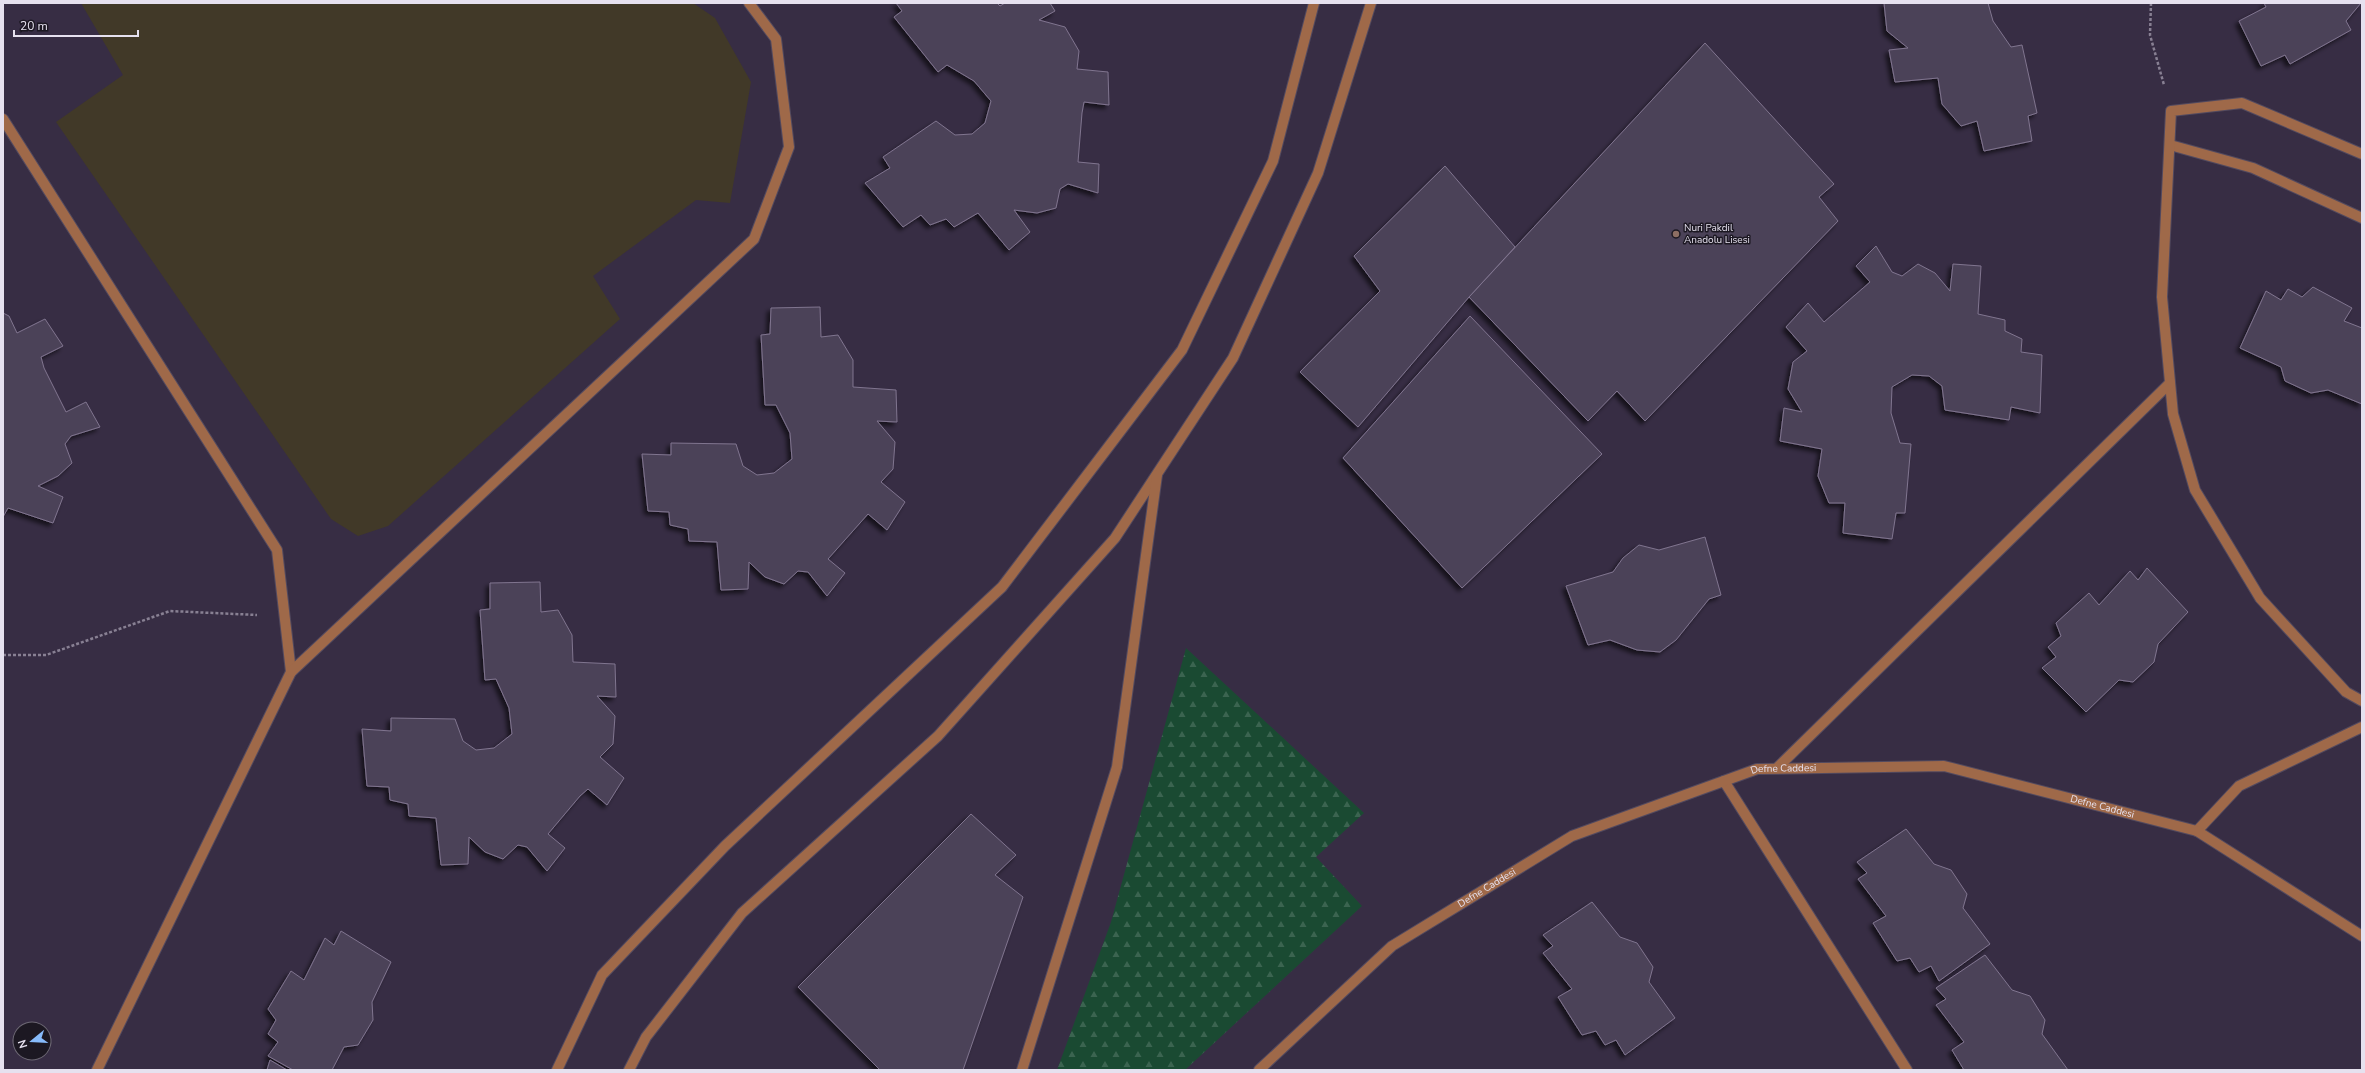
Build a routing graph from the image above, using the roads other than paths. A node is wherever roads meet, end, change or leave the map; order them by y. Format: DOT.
graph roads {
  1 [pos="749,3"];
  2 [pos="1314,3"];
  3 [pos="1371,3"];
  4 [pos="3,119"];
  5 [pos="2170,145"];
  6 [pos="2362,154"];
  7 [pos="2362,218"];
  8 [pos="2170,384"];
  9 [pos="1158,473"];
  10 [pos="291,672"];
  11 [pos="2362,701"];
  12 [pos="2362,727"];
  13 [pos="1777,768"];
  14 [pos="1724,781"];
  15 [pos="2198,831"];
  16 [pos="2362,936"];
  17 [pos="97,1070"];
  18 [pos="557,1070"];
  19 [pos="629,1070"];
  20 [pos="1022,1070"];
  21 [pos="1259,1070"];
  22 [pos="1907,1070"];
  1 -- 10 [label="street"];
  2 -- 18 [label="street"];
  3 -- 9 [label="street"];
  4 -- 10 [label="street"];
  5 -- 6 [label="street"];
  5 -- 7 [label="street"];
  5 -- 8 [label="street"];
  8 -- 11 [label="street"];
  8 -- 13 [label="street"];
  9 -- 19 [label="street"];
  9 -- 20 [label="street"];
  10 -- 17 [label="street"];
  12 -- 15 [label="street"];
  13 -- 14 [label="street, Defne Caddesi"];
  13 -- 15 [label="street, Defne Caddesi"];
  14 -- 21 [label="street, Defne Caddesi"];
  14 -- 22 [label="street"];
  15 -- 16 [label="street, Defne Caddesi"];
}
